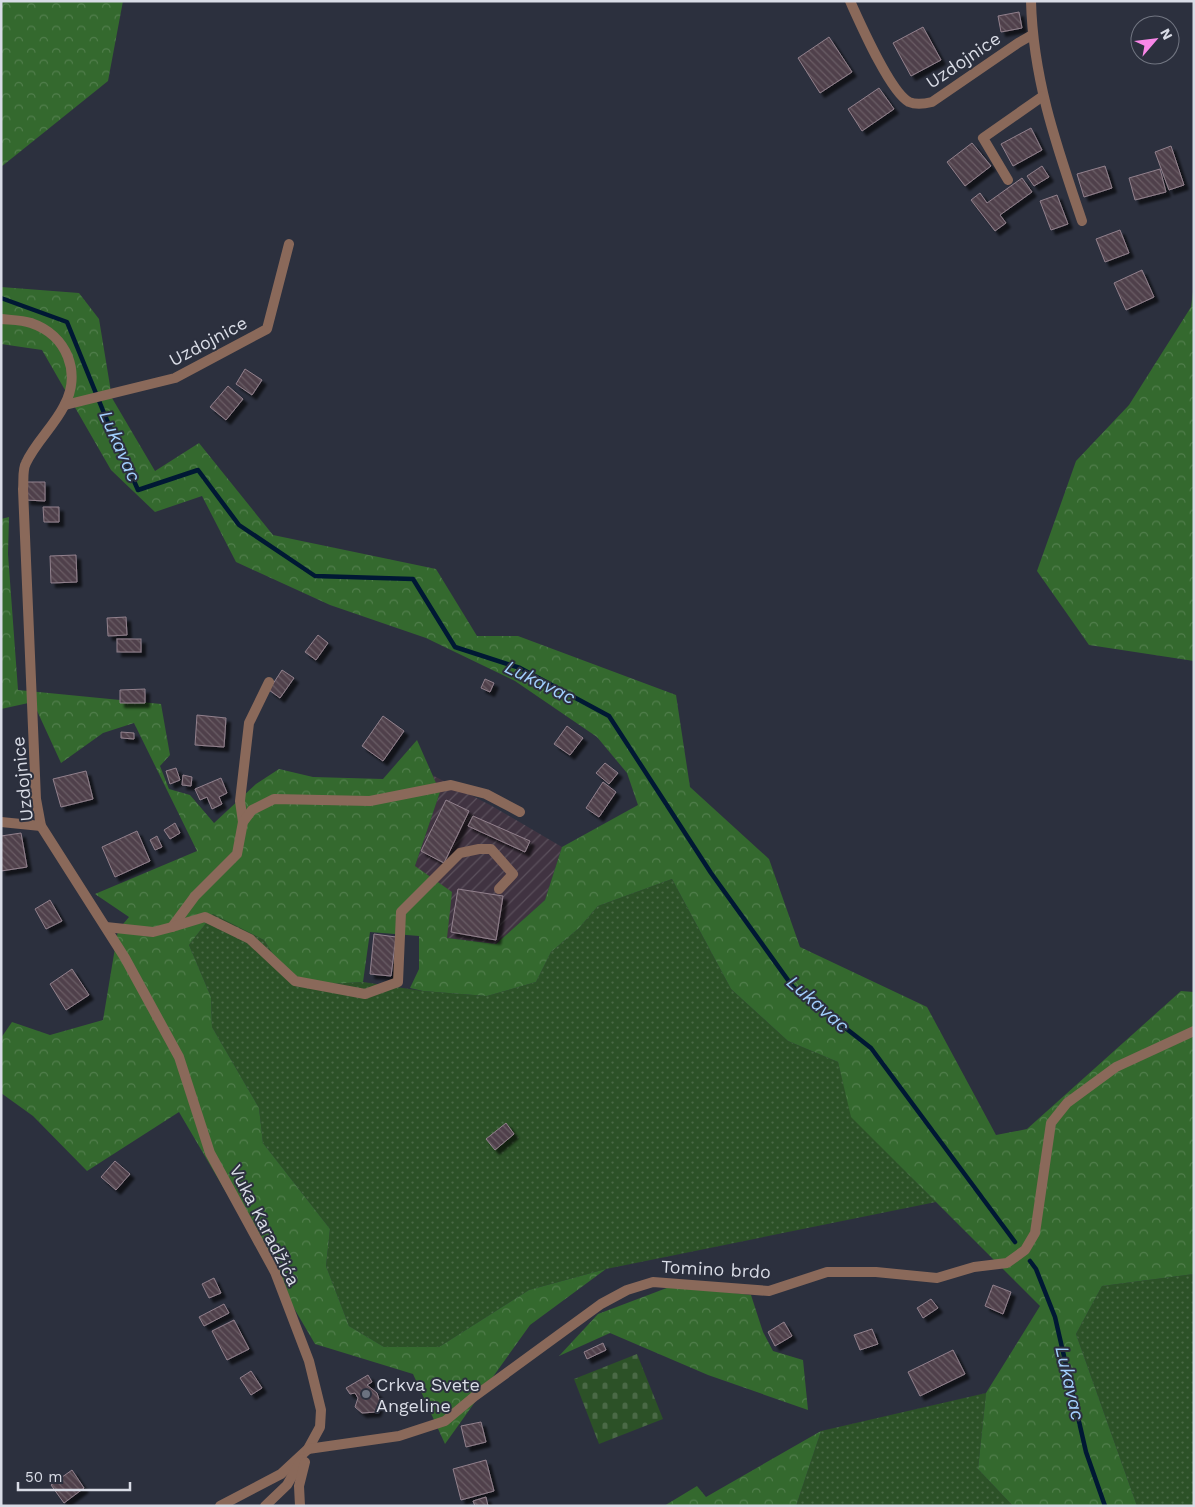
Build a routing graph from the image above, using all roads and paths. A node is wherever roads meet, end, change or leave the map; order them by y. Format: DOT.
graph roads {
  1 [pos="850,1"];
  2 [pos="1031,1"];
  3 [pos="1032,36"];
  4 [pos="1043,96"];
  5 [pos="1008,180"];
  6 [pos="1082,221"];
  7 [pos="288,244"];
  8 [pos="1,319"];
  9 [pos="65,405"];
  10 [pos="269,682"];
  11 [pos="520,812"];
  12 [pos="1,822"];
  13 [pos="243,822"];
  14 [pos="41,826"];
  15 [pos="499,889"];
  16 [pos="106,927"];
  17 [pos="172,927"];
  18 [pos="1194,1031"];
  19 [pos="308,1449"];
  20 [pos="220,1506"];
  21 [pos="265,1506"];
  22 [pos="300,1506"];
  1 -- 3 [label="street, Uzdojnice"];
  2 -- 3 [label="street"];
  3 -- 4 [label="street"];
  4 -- 5 [label="street"];
  4 -- 6 [label="street"];
  7 -- 9 [label="street, Uzdojnice"];
  8 -- 9 [label="street"];
  9 -- 14 [label="street, Uzdojnice"];
  10 -- 13 [label="street"];
  11 -- 13 [label="street"];
  12 -- 14 [label="street"];
  13 -- 17 [label="street"];
  14 -- 16 [label="street, Uzdojnice"];
  15 -- 17 [label="street"];
  16 -- 17 [label="street"];
  16 -- 19 [label="street, Vuka Karadžića"];
  18 -- 19 [label="street, Tomino brdo"];
  19 -- 20 [label="street, Vuka Karadžića"];
  19 -- 21 [label="street"];
  19 -- 22 [label="street"];
}
